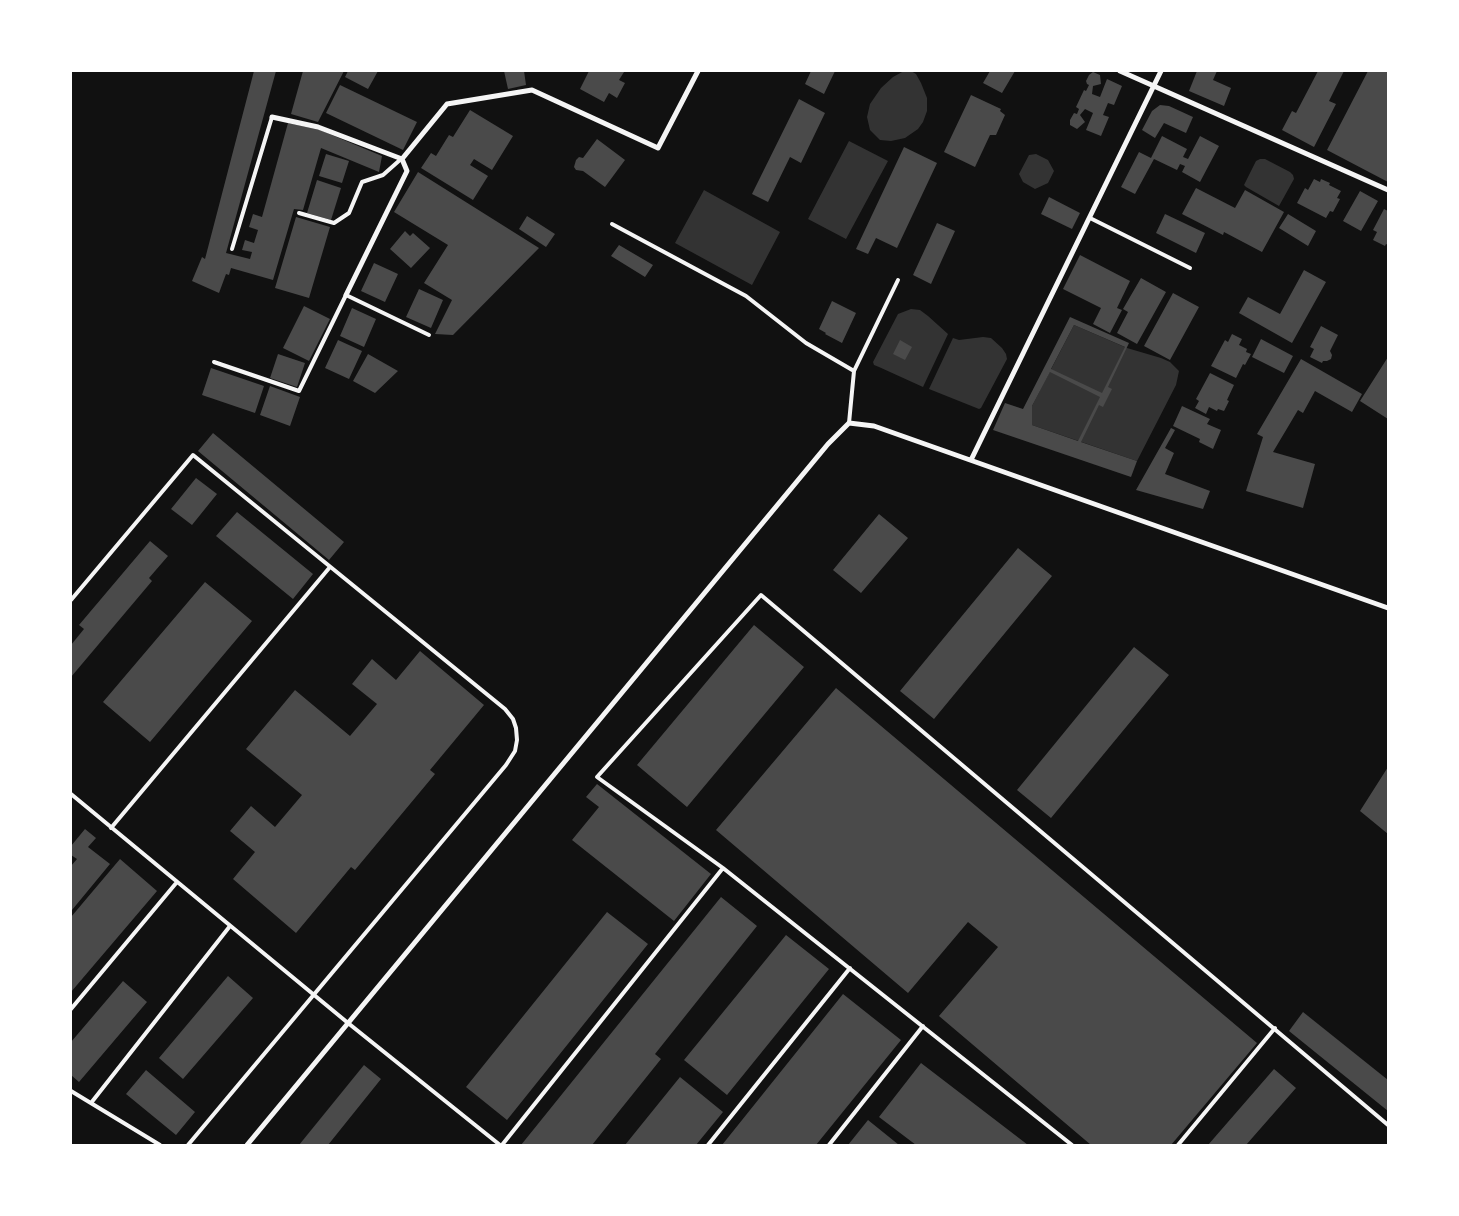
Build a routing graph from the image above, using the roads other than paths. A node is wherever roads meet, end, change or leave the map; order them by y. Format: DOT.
graph roads {
  1 [pos="698,71"];
  2 [pos="1120,71"];
  3 [pos="1161,71"];
  4 [pos="1154,87"];
  5 [pos="272,117"];
  6 [pos="402,159"];
  7 [pos="1388,190"];
  8 [pos="299,213"];
  9 [pos="1090,218"];
  10 [pos="612,224"];
  11 [pos="232,249"];
  12 [pos="1190,268"];
  13 [pos="898,280"];
  14 [pos="346,296"];
  15 [pos="429,335"];
  16 [pos="214,362"];
  17 [pos="854,371"];
  18 [pos="849,423"];
  19 [pos="971,460"];
  20 [pos="330,567"];
  21 [pos="71,600"];
  22 [pos="1388,608"];
  23 [pos="71,794"];
  24 [pos="112,828"];
  25 [pos="723,868"];
  26 [pos="177,882"];
  27 [pos="230,926"];
  28 [pos="850,968"];
  29 [pos="313,994"];
  30 [pos="71,1009"];
  31 [pos="348,1023"];
  32 [pos="923,1026"];
  33 [pos="1274,1028"];
  34 [pos="71,1091"];
  35 [pos="90,1103"];
  36 [pos="1388,1125"];
  37 [pos="160,1145"];
  38 [pos="188,1145"];
  39 [pos="247,1145"];
  40 [pos="501,1145"];
  41 [pos="708,1145"];
  42 [pos="829,1145"];
  43 [pos="1072,1145"];
  44 [pos="1178,1145"];
  1 -- 6 [label="street"];
  2 -- 4 [label="street"];
  3 -- 4 [label="street"];
  4 -- 7 [label="street"];
  4 -- 9 [label="street"];
  5 -- 6 [label="street"];
  5 -- 11 [label="lane"];
  6 -- 8 [label="lane"];
  6 -- 14 [label="street"];
  9 -- 12 [label="lane"];
  9 -- 19 [label="street"];
  10 -- 17 [label="lane"];
  13 -- 17 [label="lane"];
  14 -- 15 [label="lane"];
  14 -- 16 [label="lane"];
  17 -- 18 [label="lane"];
  18 -- 19 [label="street"];
  18 -- 31 [label="street"];
  19 -- 22 [label="street"];
  20 -- 21 [label="lane"];
  20 -- 24 [label="lane"];
  20 -- 29 [label="lane"];
  23 -- 24 [label="lane"];
  24 -- 26 [label="lane"];
  25 -- 28 [label="lane"];
  25 -- 33 [label="lane"];
  25 -- 40 [label="lane"];
  26 -- 27 [label="lane"];
  26 -- 30 [label="lane"];
  27 -- 29 [label="lane"];
  27 -- 35 [label="lane"];
  28 -- 32 [label="lane"];
  28 -- 41 [label="lane"];
  29 -- 31 [label="lane"];
  29 -- 38 [label="lane"];
  31 -- 39 [label="street"];
  31 -- 40 [label="lane"];
  32 -- 42 [label="lane"];
  32 -- 43 [label="lane"];
  33 -- 36 [label="lane"];
  33 -- 44 [label="lane"];
  34 -- 35 [label="lane"];
  35 -- 37 [label="lane"];
}
